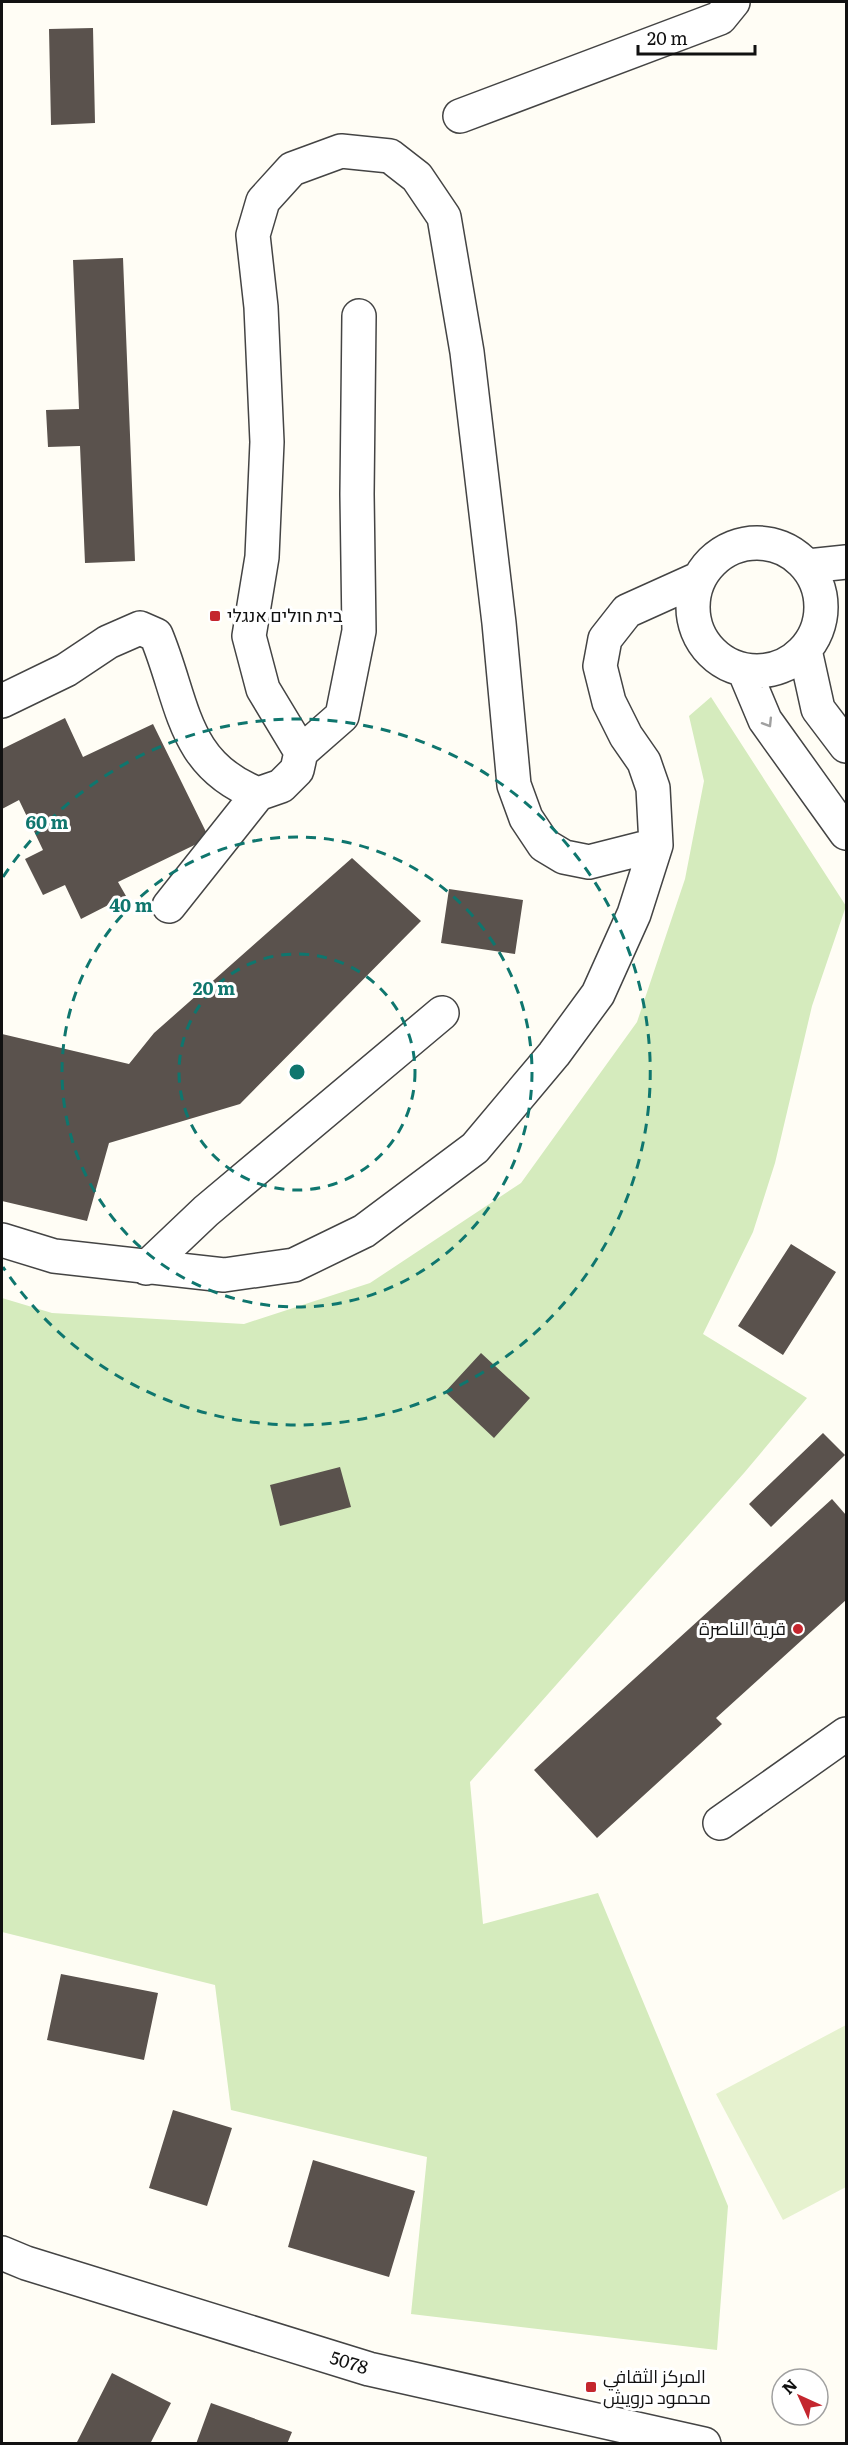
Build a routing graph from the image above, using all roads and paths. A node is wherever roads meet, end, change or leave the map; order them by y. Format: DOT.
graph roads {
  1 [pos="733,2"];
  2 [pos="460,116"];
  3 [pos="359,316"];
  4 [pos="846,562"];
  5 [pos="808,566"];
  6 [pos="698,579"];
  7 [pos="805,650"];
  8 [pos="744,670"];
  9 [pos="2,701"];
  10 [pos="846,746"];
  11 [pos="301,752"];
  12 [pos="258,794"];
  13 [pos="846,833"];
  14 [pos="656,845"];
  15 [pos="169,906"];
  16 [pos="442,1013"];
  17 [pos="2,1240"];
  18 [pos="146,1268"];
  19 [pos="846,1734"];
  20 [pos="720,1823"];
  21 [pos="2,2253"];
  22 [pos="704,2444"];
  1 -- 2 [label="street"];
  3 -- 11 [label="street"];
  4 -- 5 [label="street"];
  5 -- 6 [label="street"];
  5 -- 7 [label="street"];
  6 -- 8 [label="street"];
  6 -- 14 [label="street"];
  7 -- 8 [label="street"];
  7 -- 10 [label="street"];
  8 -- 13 [label="street, one-way"];
  9 -- 12 [label="street"];
  11 -- 12 [label="street"];
  11 -- 14 [label="street"];
  12 -- 15 [label="street"];
  14 -- 18 [label="street"];
  16 -- 18 [label="street"];
  17 -- 18 [label="street"];
  19 -- 20 [label="street"];
  21 -- 22 [label="street, 5078"];
}
